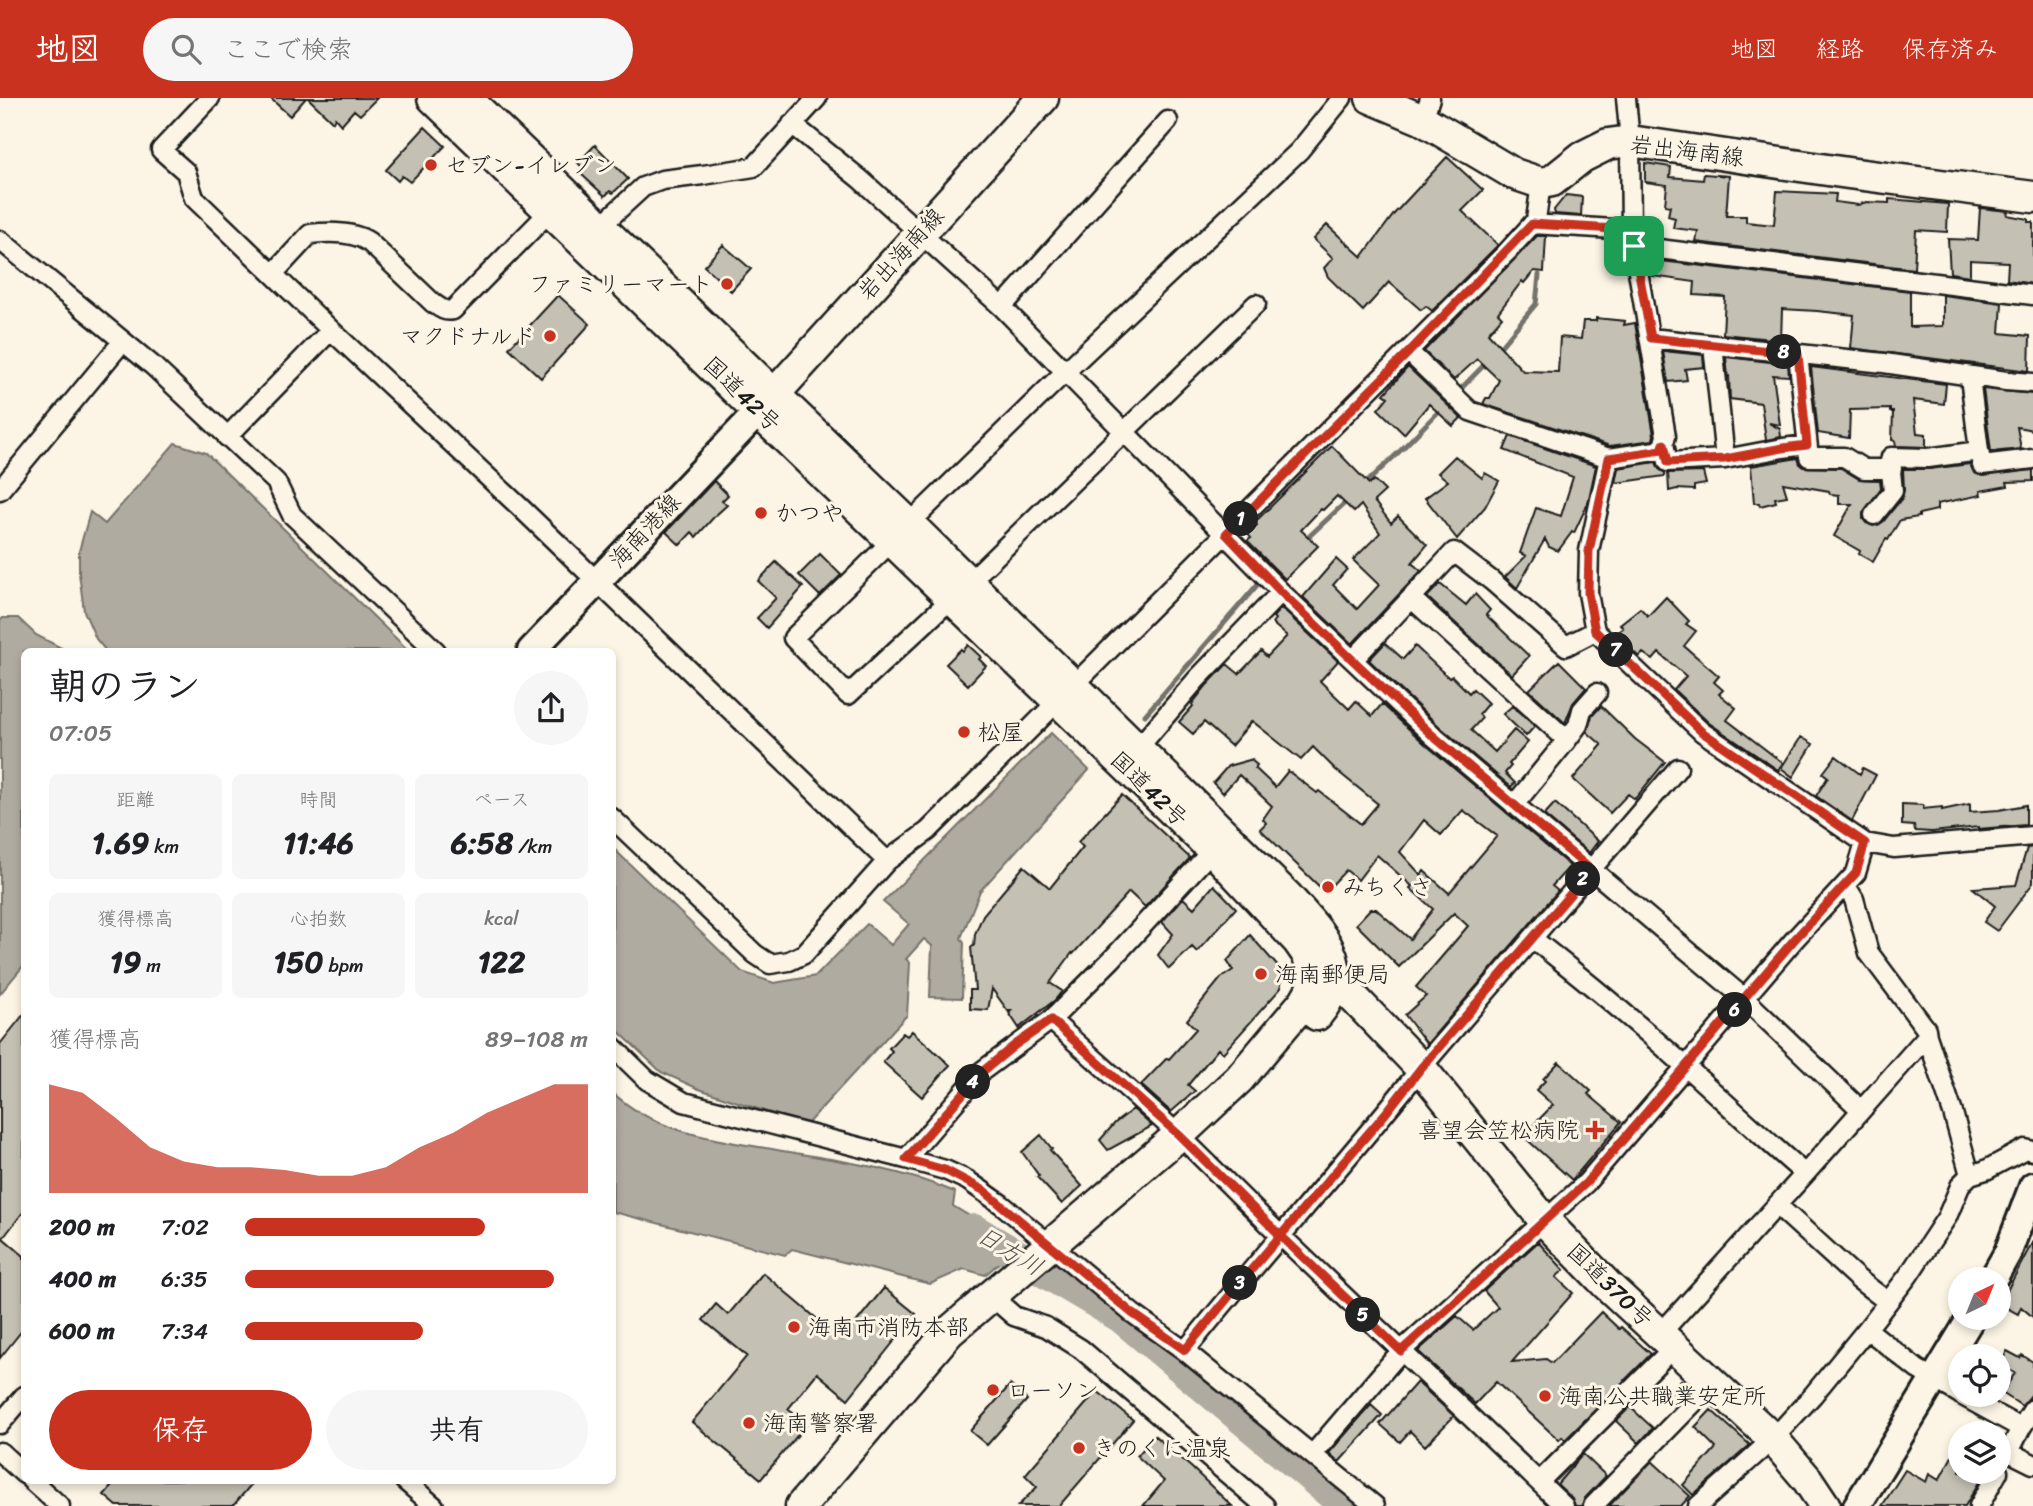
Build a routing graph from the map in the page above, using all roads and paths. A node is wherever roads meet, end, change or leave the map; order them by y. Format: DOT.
graph roads {
  1 [pos="211,98"];
  2 [pos="433,98"];
  3 [pos="466,98"];
  4 [pos="817,98"];
  5 [pos="1043,98"];
  6 [pos="1342,98"];
  7 [pos="1371,98"];
  8 [pos="1626,98"];
  9 [pos="1426,109"];
  10 [pos="1168,121"];
  11 [pos="792,124"];
  12 [pos="1630,141"];
  13 [pos="1541,184"];
  14 [pos="2033,197"];
  15 [pos="559,203"];
  16 [pos="1532,224"];
  17 [pos="592,234"];
  18 [pos="920,234"];
  19 [pos="1632,238"];
  20 [pos="0,240"];
  21 [pos="274,274"];
  22 [pos="2033,295"];
  23 [pos="1256,304"];
  24 [pos="1002,307"];
  25 [pos="331,330"];
  26 [pos="1651,338"];
  27 [pos="123,341"];
  28 [pos="1713,345"];
  29 [pos="1409,352"];
  30 [pos="1798,354"];
  31 [pos="1066,371"];
  32 [pos="1970,377"];
  33 [pos="2033,383"];
  34 [pos="767,402"];
  35 [pos="1124,430"];
  36 [pos="227,437"];
  37 [pos="1664,444"];
  38 [pos="1807,445"];
  39 [pos="1979,451"];
  40 [pos="1609,458"];
  41 [pos="1725,459"];
  42 [pos="2033,459"];
  43 [pos="1891,462"];
  44 [pos="0,490"];
  45 [pos="1874,515"];
  46 [pos="901,532"];
  47 [pos="1226,534"];
  48 [pos="597,582"];
  49 [pos="959,591"];
  50 [pos="1281,592"];
  51 [pos="1411,598"];
  52 [pos="1595,631"];
  53 [pos="433,648"];
  54 [pos="534,648"];
  55 [pos="1353,660"];
  56 [pos="1065,693"];
  57 [pos="1597,693"];
  58 [pos="1567,740"];
  59 [pos="1131,756"];
  60 [pos="1678,768"];
  61 [pos="1514,805"];
  62 [pos="616,822"];
  63 [pos="2033,836"];
  64 [pos="1220,843"];
  65 [pos="1865,843"];
  66 [pos="887,861"];
  67 [pos="1591,870"];
  68 [pos="1846,886"];
  69 [pos="1306,934"];
  70 [pos="1532,938"];
  71 [pos="1335,978"];
  72 [pos="1745,999"];
  73 [pos="1051,1020"];
  74 [pos="1378,1022"];
  75 [pos="1308,1024"];
  76 [pos="1927,1036"];
  77 [pos="616,1050"];
  78 [pos="1686,1066"];
  79 [pos="1421,1068"];
  80 [pos="1861,1110"];
  81 [pos="1184,1141"];
  82 [pos="2033,1151"];
  83 [pos="906,1159"];
  84 [pos="1805,1174"];
  85 [pos="1970,1175"];
  86 [pos="2032,1194"];
  87 [pos="1777,1205"];
  88 [pos="1544,1220"];
  89 [pos="1281,1236"];
  90 [pos="1053,1252"];
  91 [pos="2000,1267"];
  92 [pos="1000,1298"];
  93 [pos="1888,1302"];
  94 [pos="1867,1329"];
  95 [pos="1964,1330"];
  96 [pos="1667,1341"];
  97 [pos="1185,1350"];
  98 [pos="1401,1351"];
  99 [pos="1934,1379"];
  100 [pos="1713,1383"];
  101 [pos="1948,1387"];
  102 [pos="21,1400"];
  103 [pos="1984,1407"];
  104 [pos="2033,1409"];
  105 [pos="0,1424"];
  106 [pos="2021,1428"];
  107 [pos="1773,1439"];
  108 [pos="2011,1448"];
  109 [pos="0,1452"];
  110 [pos="2011,1453"];
  111 [pos="1313,1454"];
  112 [pos="2033,1464"];
  113 [pos="21,1471"];
  114 [pos="1539,1482"];
  115 [pos="35,1484"];
  116 [pos="408,1484"];
  117 [pos="1991,1484"];
  118 [pos="60,1506"];
  119 [pos="433,1506"];
  120 [pos="801,1506"];
  121 [pos="824,1506"];
  122 [pos="1265,1506"];
  123 [pos="1375,1506"];
  124 [pos="1564,1506"];
  125 [pos="1593,1506"];
  126 [pos="1698,1506"];
  127 [pos="1825,1506"];
  128 [pos="1857,1506"];
  129 [pos="1979,1506"];
  1 -- 21 [label="street"];
  2 -- 15 [label="main road, 国道42号"];
  3 -- 15 [label="main road, 国道42号"];
  4 -- 11 [label="street"];
  5 -- 18 [label="main road, 岩出海南線"];
  6 -- 31 [label="street"];
  7 -- 9 [label="main road"];
  8 -- 12 [label="street"];
  9 -- 13 [label="main road"];
  10 -- 24 [label="street"];
  11 -- 17 [label="street"];
  11 -- 18 [label="street"];
  12 -- 13 [label="main road, 岩出海南線"];
  12 -- 14 [label="main road, 岩出海南線"];
  12 -- 19 [label="street"];
  13 -- 16 [label="street"];
  15 -- 17 [label="main road, 国道42号"];
  15 -- 21 [label="street"];
  16 -- 19 [label="street"];
  16 -- 29 [label="street"];
  17 -- 34 [label="main road, 国道42号"];
  18 -- 24 [label="street"];
  18 -- 34 [label="main road, 岩出海南線"];
  19 -- 22 [label="street"];
  19 -- 26 [label="street"];
  20 -- 27 [label="street"];
  21 -- 25 [label="street"];
  23 -- 35 [label="street"];
  24 -- 31 [label="street"];
  25 -- 36 [label="street"];
  25 -- 48 [label="street"];
  26 -- 28 [label="street"];
  26 -- 37 [label="street"];
  27 -- 36 [label="street"];
  27 -- 44 [label="street"];
  28 -- 30 [label="street"];
  28 -- 41 [label="street"];
  29 -- 40 [label="street"];
  29 -- 47 [label="street"];
  30 -- 32 [label="street"];
  30 -- 38 [label="street"];
  31 -- 35 [label="street"];
  31 -- 46 [label="street"];
  32 -- 33 [label="street"];
  32 -- 39 [label="street"];
  34 -- 46 [label="main road, 国道42号"];
  34 -- 48 [label="main road, 海南港線"];
  35 -- 47 [label="street"];
  35 -- 49 [label="street"];
  36 -- 53 [label="street"];
  37 -- 40 [label="street"];
  37 -- 41 [label="street"];
  38 -- 41 [label="street"];
  38 -- 43 [label="street"];
  39 -- 42 [label="street"];
  39 -- 43 [label="street"];
  40 -- 52 [label="street"];
  43 -- 45 [label="street"];
  46 -- 49 [label="main road, 国道42号"];
  46 -- 49 [label="street"];
  47 -- 50 [label="street"];
  47 -- 56 [label="street"];
  48 -- 54 [label="main road, 海南港線"];
  48 -- 66 [label="street"];
  49 -- 56 [label="main road, 国道42号"];
  50 -- 55 [label="street"];
  50 -- 59 [label="street"];
  51 -- 52 [label="street"];
  51 -- 55 [label="street"];
  51 -- 58 [label="street"];
  52 -- 65 [label="street"];
  55 -- 61 [label="street"];
  56 -- 59 [label="main road, 国道42号"];
  56 -- 66 [label="street"];
  57 -- 58 [label="street"];
  58 -- 61 [label="street"];
  59 -- 64 [label="main road, 国道42号"];
  60 -- 67 [label="street"];
  61 -- 67 [label="street"];
  62 -- 66 [label="street"];
  63 -- 65 [label="street"];
  64 -- 69 [label="main road, 国道42号"];
  64 -- 73 [label="street"];
  65 -- 68 [label="street"];
  67 -- 70 [label="street"];
  67 -- 72 [label="street"];
  68 -- 72 [label="street"];
  68 -- 76 [label="street"];
  69 -- 71 [label="main road, 国道370号"];
  69 -- 74 [label="main road, 国道370号"];
  69 -- 81 [label="main road, 国道42号"];
  70 -- 78 [label="street"];
  70 -- 79 [label="street"];
  71 -- 74 [label="main road, 国道370号"];
  71 -- 75 [label="main road, 国道42号"];
  72 -- 78 [label="street"];
  72 -- 80 [label="street"];
  73 -- 81 [label="street"];
  73 -- 83 [label="street"];
  74 -- 75 [label="main road, 国道370号"];
  74 -- 79 [label="main road, 国道370号"];
  75 -- 81 [label="main road, 国道42号"];
  76 -- 80 [label="street"];
  76 -- 85 [label="street"];
  77 -- 83 [label="street"];
  78 -- 84 [label="street"];
  78 -- 88 [label="street"];
  79 -- 88 [label="main road, 国道370号"];
  79 -- 89 [label="street"];
  80 -- 84 [label="street"];
  81 -- 89 [label="street"];
  81 -- 90 [label="main road, 国道42号"];
  82 -- 85 [label="street"];
  83 -- 90 [label="street"];
  84 -- 87 [label="street"];
  85 -- 93 [label="street"];
  86 -- 91 [label="main road"];
  87 -- 93 [label="street"];
  87 -- 96 [label="street"];
  88 -- 96 [label="main road, 国道370号"];
  88 -- 98 [label="street"];
  89 -- 97 [label="street"];
  89 -- 98 [label="street"];
  90 -- 92 [label="main road, 国道42号"];
  90 -- 97 [label="street"];
  92 -- 120 [label="main road, 国道42号"];
  92 -- 121 [label="main road, 国道42号"];
  92 -- 122 [label="street"];
  93 -- 94 [label="street"];
  94 -- 99 [label="street"];
  94 -- 107 [label="street"];
  95 -- 99 [label="main road"];
  96 -- 100 [label="main road, 国道370号"];
  96 -- 114 [label="street"];
  97 -- 111 [label="street"];
  98 -- 111 [label="street"];
  98 -- 114 [label="street"];
  99 -- 101 [label="street"];
  99 -- 128 [label="main road"];
  100 -- 107 [label="main road, 国道370号"];
  100 -- 125 [label="street"];
  102 -- 105 [label="street"];
  103 -- 106 [label="street"];
  104 -- 106 [label="street"];
  106 -- 108 [label="street"];
  107 -- 126 [label="street"];
  107 -- 127 [label="main road, 国道370号"];
  109 -- 113 [label="street"];
  110 -- 112 [label="street"];
  111 -- 123 [label="street"];
  114 -- 124 [label="street"];
  115 -- 118 [label="street"];
  116 -- 119 [label="street"];
  117 -- 129 [label="street"];
}
